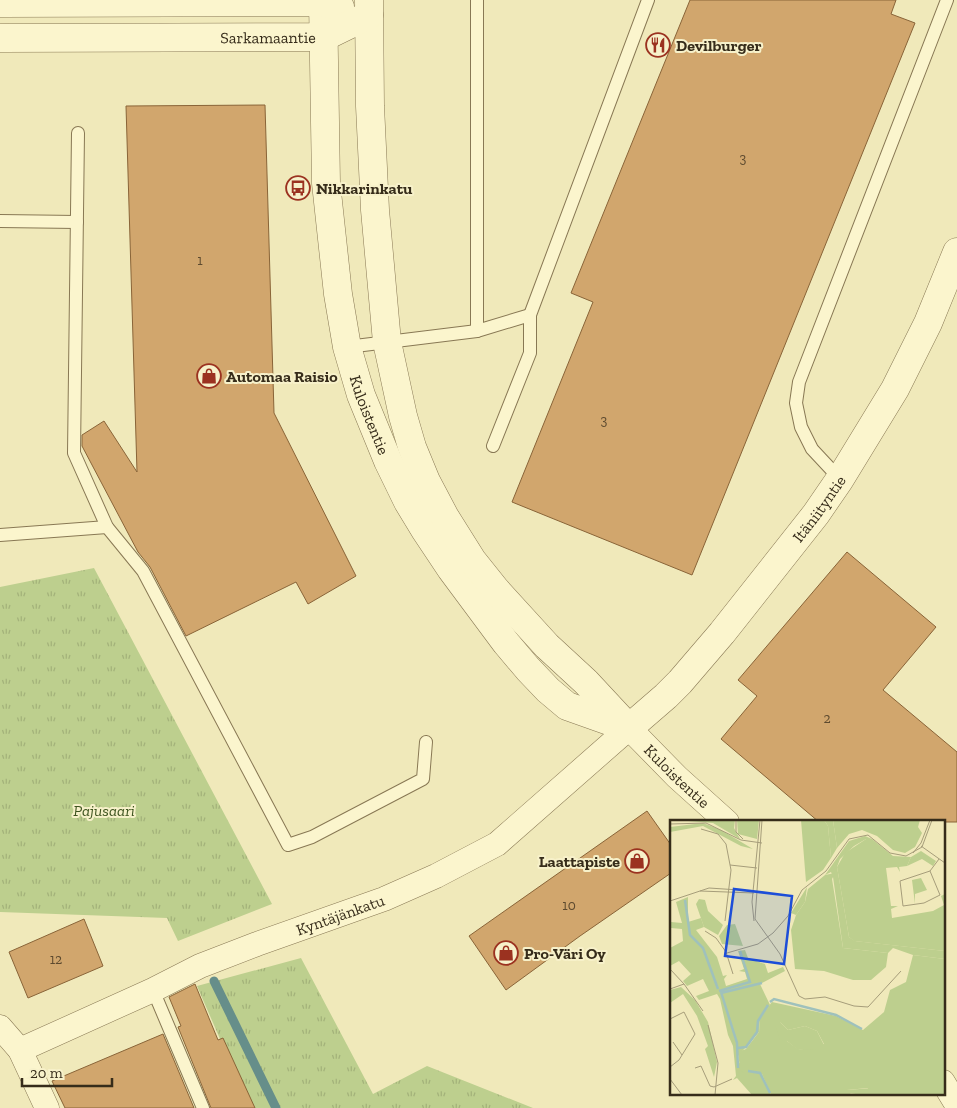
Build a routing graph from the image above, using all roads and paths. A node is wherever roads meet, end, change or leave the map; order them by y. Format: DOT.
graph roads {
  1 [pos="478,0"];
  2 [pos="648,0"];
  3 [pos="947,0"];
  4 [pos="323,1"];
  5 [pos="0,3"];
  6 [pos="369,8"];
  7 [pos="0,38"];
  8 [pos="324,38"];
  9 [pos="78,133"];
  10 [pos="0,220"];
  11 [pos="77,222"];
  12 [pos="957,252"];
  13 [pos="530,315"];
  14 [pos="477,331"];
  15 [pos="387,342"];
  16 [pos="347,347"];
  17 [pos="493,446"];
  18 [pos="840,479"];
  19 [pos="107,527"];
  20 [pos="0,535"];
  21 [pos="628,728"];
  22 [pos="426,742"];
  23 [pos="725,820"];
  24 [pos="153,990"];
  25 [pos="0,1027"];
  26 [pos="20,1050"];
  27 [pos="944,1084"];
  28 [pos="957,1105"];
  29 [pos="46,1108"];
  30 [pos="204,1108"];
  1 -- 14 [label="lane"];
  2 -- 13 [label="lane"];
  3 -- 18 [label="lane"];
  4 -- 5 [label="street"];
  4 -- 6 [label="street"];
  4 -- 8 [label="street, Kuloistentie"];
  6 -- 8 [label="street, Sarkamaantie"];
  6 -- 15 [label="street, Kuloistentie"];
  7 -- 8 [label="street, Sarkamaantie"];
  8 -- 16 [label="street, Kuloistentie"];
  9 -- 11 [label="lane"];
  10 -- 11 [label="lane"];
  11 -- 19 [label="lane"];
  12 -- 18 [label="street, Itäniityntie"];
  13 -- 14 [label="lane"];
  13 -- 17 [label="lane"];
  14 -- 15 [label="lane"];
  15 -- 16 [label="lane"];
  15 -- 21 [label="street, Kuloistentie"];
  16 -- 21 [label="street, Kuloistentie"];
  18 -- 21 [label="street, Itäniityntie"];
  19 -- 20 [label="lane"];
  19 -- 22 [label="lane"];
  21 -- 23 [label="street, Kuloistentie"];
  21 -- 24 [label="street, Kyntäjänkatu"];
  24 -- 26 [label="street, Kyntäjänkatu"];
  24 -- 30 [label="lane"];
  25 -- 26 [label="street"];
  26 -- 29 [label="street"];
  27 -- 28 [label="street"];
}
